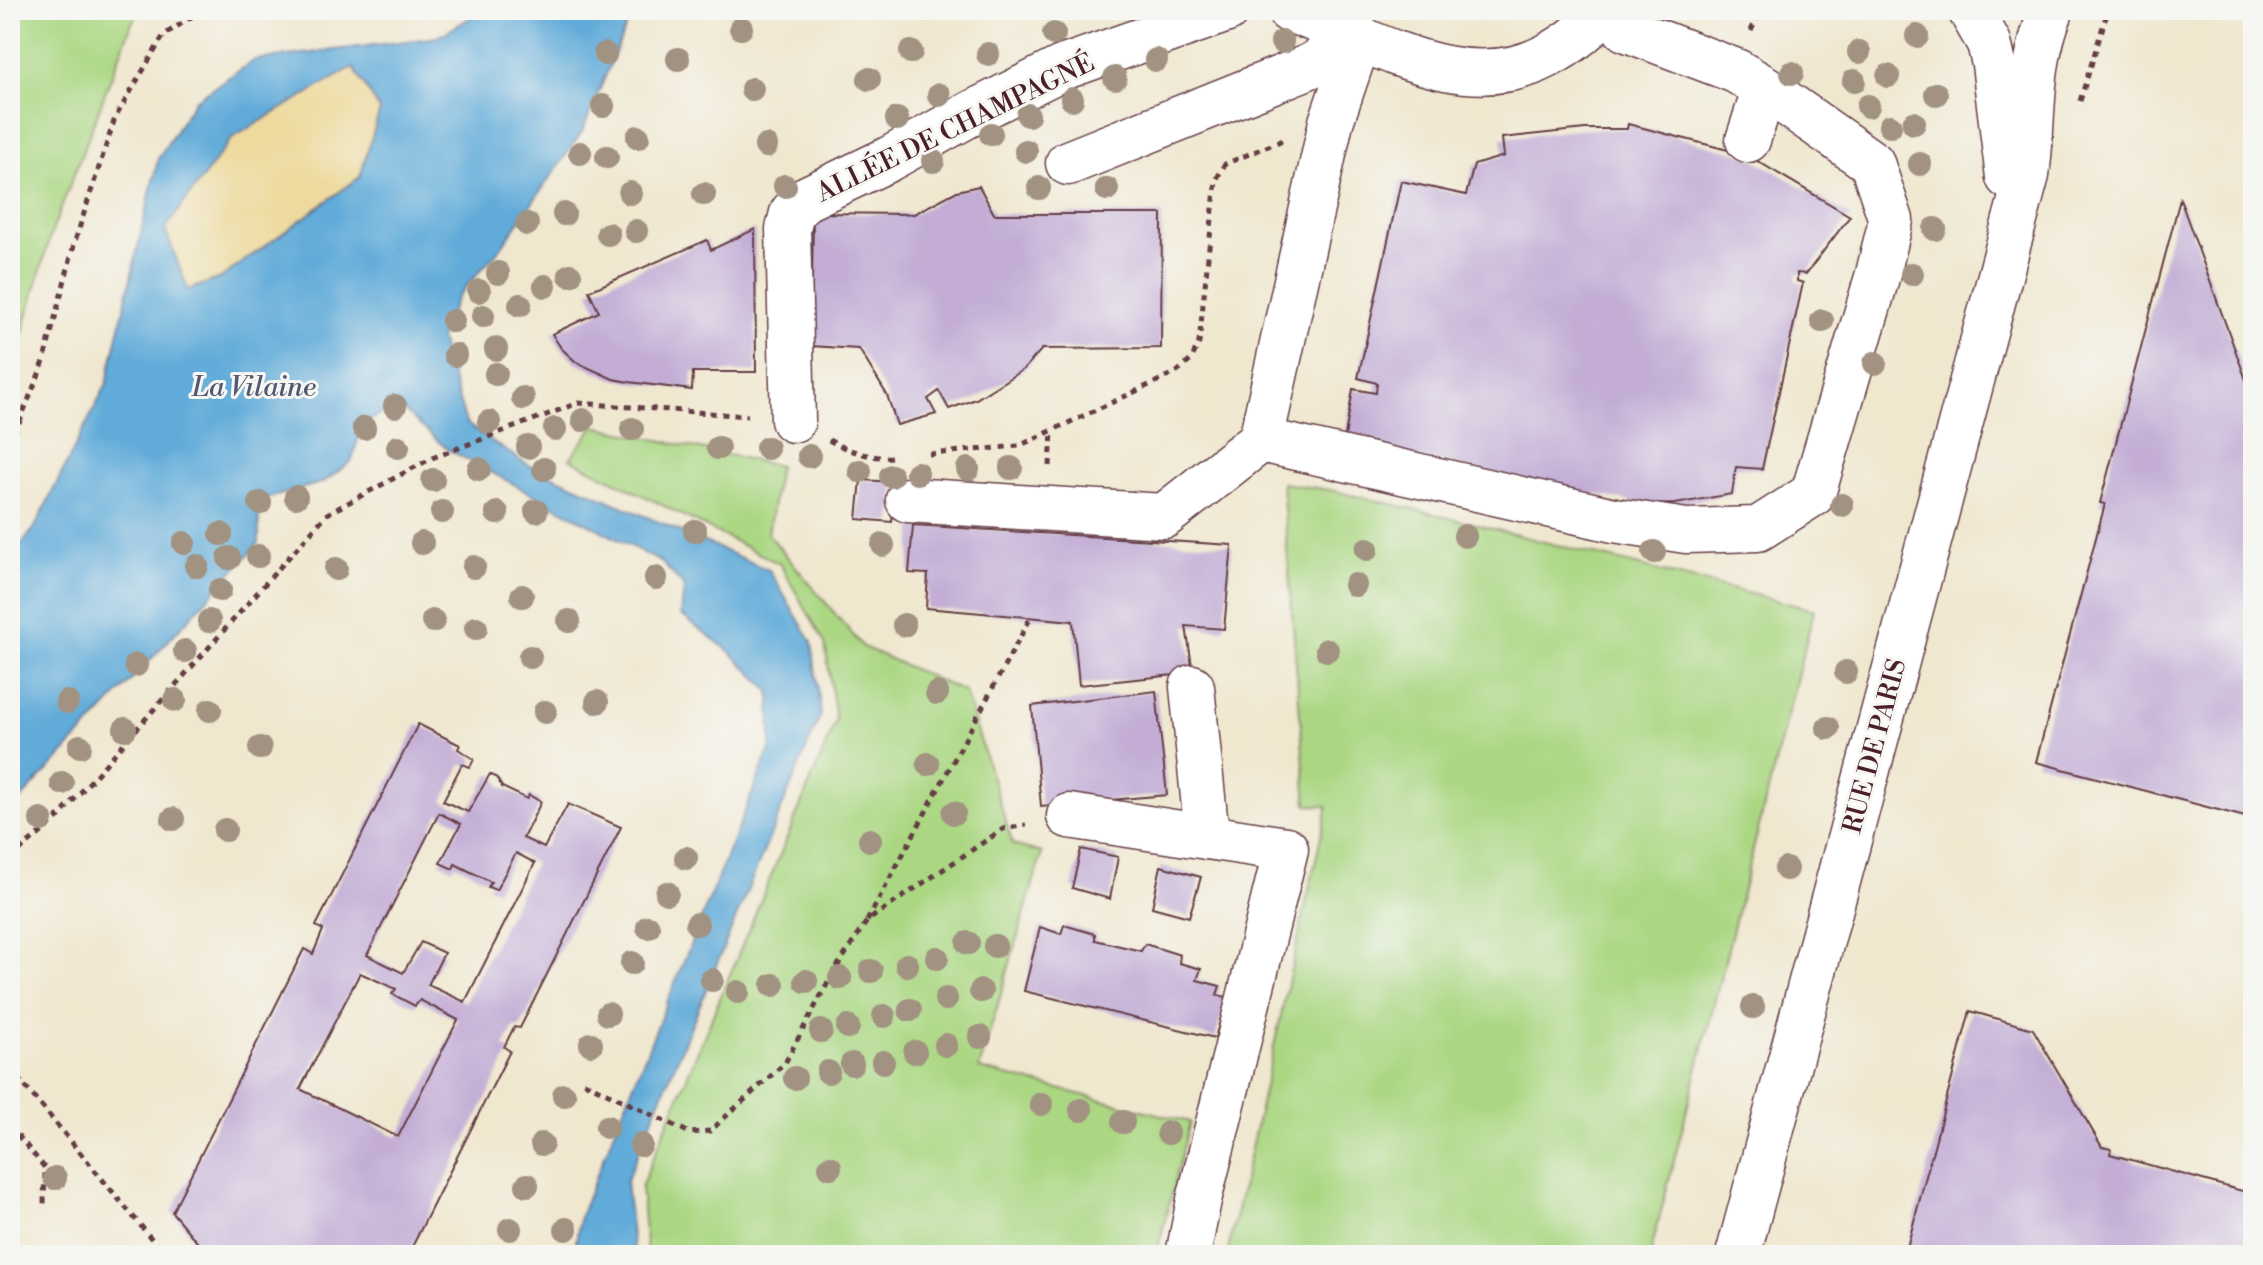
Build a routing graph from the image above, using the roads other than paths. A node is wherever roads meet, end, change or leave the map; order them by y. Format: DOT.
graph roads {
  1 [pos="1227,10"];
  2 [pos="1289,10"];
  3 [pos="1970,10"];
  4 [pos="1978,10"];
  5 [pos="2052,11"];
  6 [pos="1614,19"];
  7 [pos="1360,37"];
  8 [pos="1765,88"];
  9 [pos="1748,140"];
  10 [pos="1068,163"];
  11 [pos="2010,237"];
  12 [pos="793,420"];
  13 [pos="1261,440"];
  14 [pos="908,500"];
  15 [pos="1192,687"];
  16 [pos="1069,816"];
  17 [pos="1207,837"];
  18 [pos="1188,1255"];
  19 [pos="1738,1255"];
  1 -- 12 [label="main road, ALLÉE DE CHAMPAGNÉ"];
  2 -- 7 [label="main road"];
  3 -- 11 [label="main road, RUE DE PARIS"];
  4 -- 5 [label="main road"];
  5 -- 11 [label="main road, RUE DE PARIS"];
  6 -- 7 [label="main road"];
  6 -- 8 [label="main road"];
  7 -- 10 [label="main road"];
  7 -- 13 [label="main road"];
  8 -- 9 [label="main road"];
  8 -- 13 [label="main road"];
  11 -- 19 [label="main road, RUE DE PARIS"];
  13 -- 14 [label="main road"];
  15 -- 17 [label="main road"];
  16 -- 17 [label="main road"];
  17 -- 18 [label="main road"];
}
